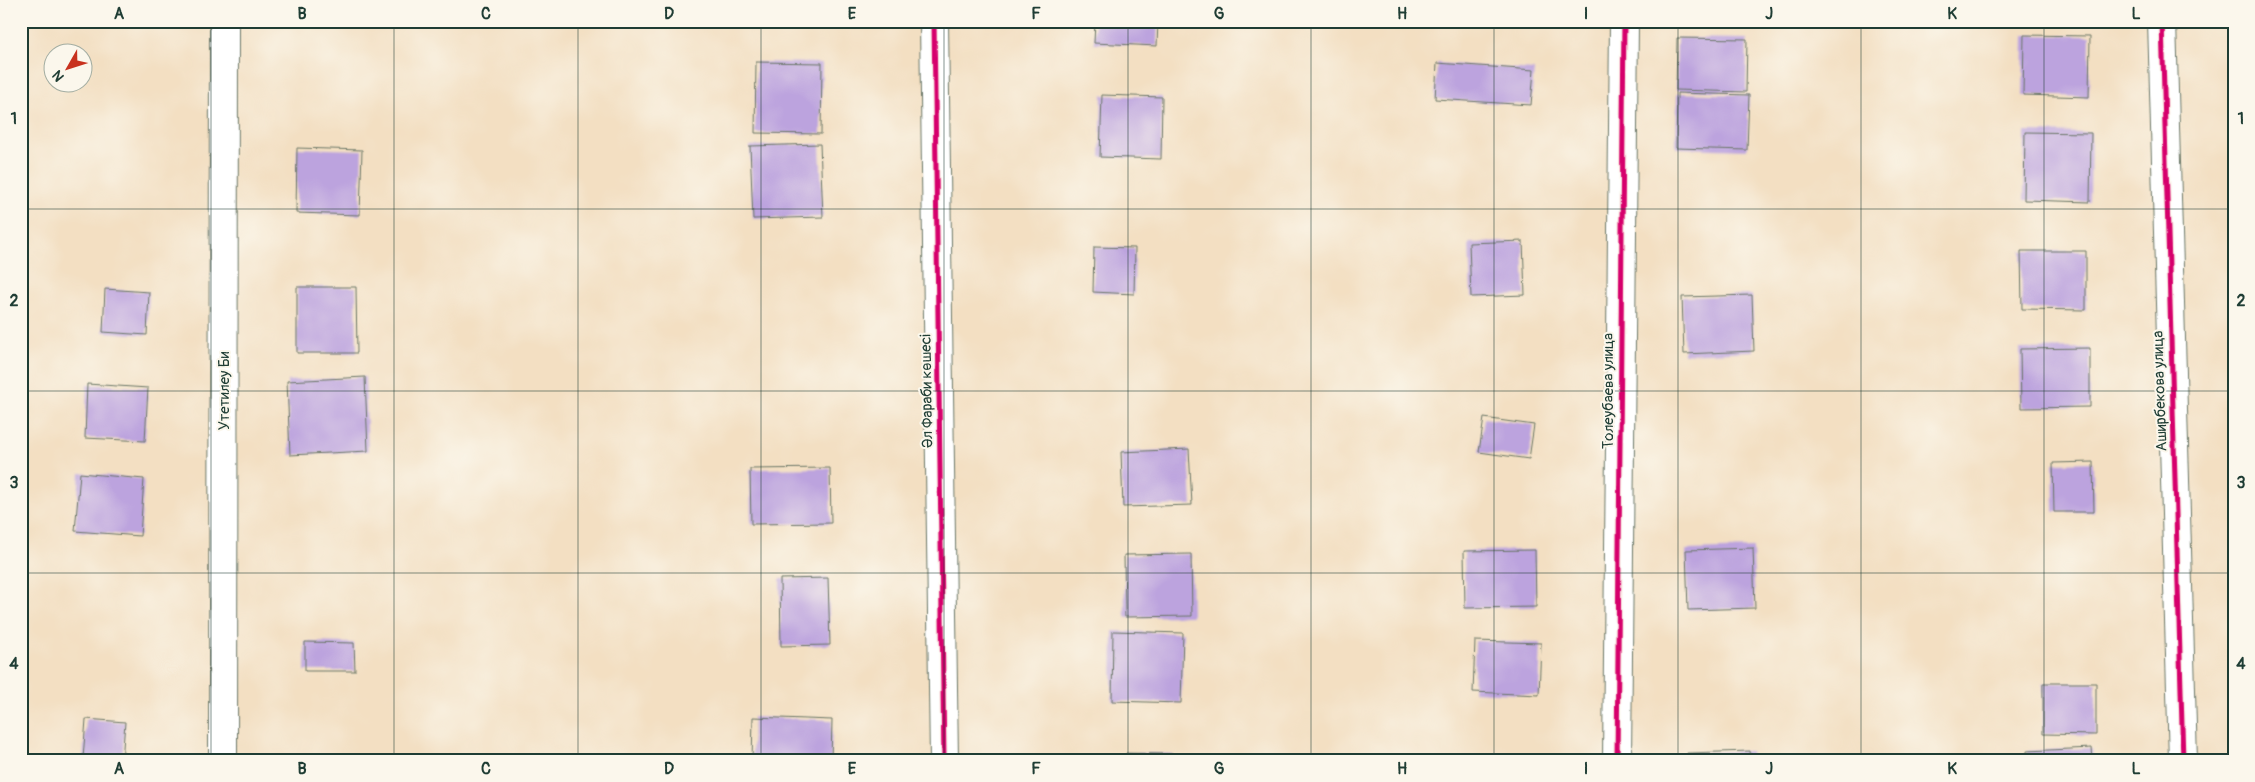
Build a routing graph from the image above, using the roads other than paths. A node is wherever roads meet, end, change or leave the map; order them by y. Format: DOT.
graph roads {
  1 [pos="224,21"];
  2 [pos="934,21"];
  3 [pos="1624,21"];
  4 [pos="2162,21"];
  5 [pos="223,761"];
  6 [pos="944,761"];
  7 [pos="1617,761"];
  8 [pos="2183,761"];
  1 -- 5 [label="street, Утетилеу Би"];
  2 -- 6 [label="street, Әл Фараби көшесі"];
  3 -- 7 [label="street, Толеубаева улица"];
  4 -- 8 [label="street, Аширбекова улица"];
}
